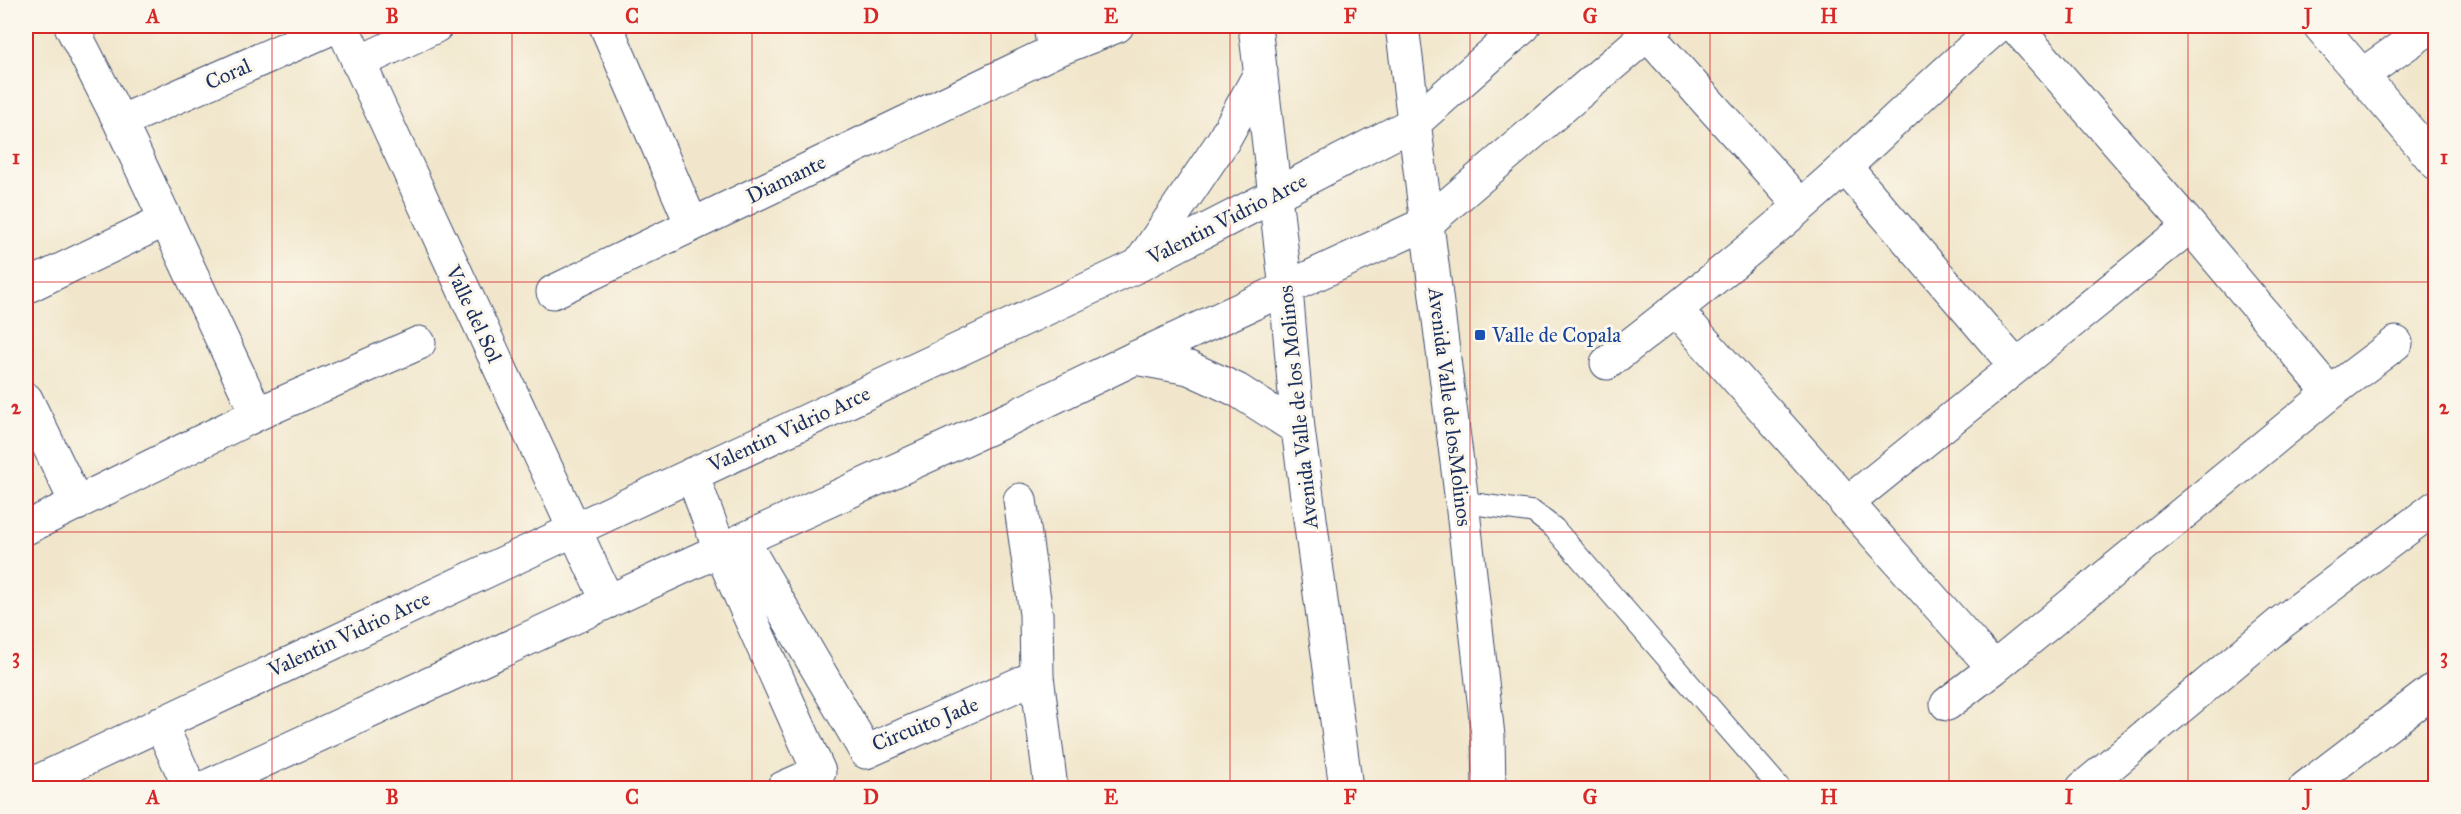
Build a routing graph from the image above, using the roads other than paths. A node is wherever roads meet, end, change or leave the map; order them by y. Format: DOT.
graph roads {
  1 [pos="71,26"];
  2 [pos="336,26"];
  3 [pos="342,26"];
  4 [pos="436,26"];
  5 [pos="606,26"];
  6 [pos="1117,26"];
  7 [pos="1255,26"];
  8 [pos="1402,26"];
  9 [pos="1524,26"];
  10 [pos="1998,26"];
  11 [pos="2015,26"];
  12 [pos="2320,26"];
  13 [pos="2432,26"];
  14 [pos="1652,30"];
  15 [pos="1052,38"];
  16 [pos="358,63"];
  17 [pos="1262,72"];
  18 [pos="2362,75"];
  19 [pos="120,122"];
  20 [pos="1414,123"];
  21 [pos="2436,163"];
  22 [pos="1845,167"];
  23 [pos="1275,195"];
  24 [pos="1800,205"];
  25 [pos="165,220"];
  26 [pos="1427,223"];
  27 [pos="692,225"];
  28 [pos="2190,226"];
  29 [pos="1138,265"];
  30 [pos="26,287"];
  31 [pos="1286,289"];
  32 [pos="553,292"];
  33 [pos="1676,310"];
  34 [pos="418,343"];
  35 [pos="2396,343"];
  36 [pos="1135,358"];
  37 [pos="1607,363"];
  38 [pos="2015,365"];
  39 [pos="2330,393"];
  40 [pos="26,399"];
  41 [pos="257,414"];
  42 [pos="1298,429"];
  43 [pos="692,474"];
  44 [pos="1020,500"];
  45 [pos="1462,502"];
  46 [pos="77,504"];
  47 [pos="1846,504"];
  48 [pos="2436,507"];
  49 [pos="26,528"];
  50 [pos="574,528"];
  51 [pos="731,545"];
  52 [pos="608,602"];
  53 [pos="1994,668"];
  54 [pos="1037,676"];
  55 [pos="2436,688"];
  56 [pos="1947,704"];
  57 [pos="160,723"];
  58 [pos="26,787"];
  59 [pos="1777,788"];
  60 [pos="190,789"];
  61 [pos="204,789"];
  62 [pos="783,789"];
  63 [pos="1051,789"];
  64 [pos="1346,789"];
  65 [pos="1489,789"];
  66 [pos="2083,789"];
  67 [pos="2305,789"];
  1 -- 19 [label="street"];
  2 -- 19 [label="street, Coral"];
  3 -- 16 [label="street, Valle del Sol"];
  4 -- 16 [label="street"];
  5 -- 27 [label="street"];
  6 -- 15 [label="street, Diamante"];
  7 -- 17 [label="street, Avenida Valle de los Molinos"];
  8 -- 20 [label="street, Avenida Valle de losMolinos"];
  9 -- 20 [label="street, Valentin Vidrio Arce"];
  10 -- 22 [label="street"];
  11 -- 28 [label="street"];
  12 -- 18 [label="street"];
  13 -- 18 [label="street"];
  14 -- 24 [label="street"];
  14 -- 26 [label="street"];
  15 -- 27 [label="street, Diamante"];
  16 -- 50 [label="street, Valle del Sol"];
  17 -- 23 [label="street, Avenida Valle de los Molinos"];
  17 -- 29 [label="street"];
  18 -- 21 [label="street"];
  19 -- 25 [label="street"];
  20 -- 23 [label="street, Valentin Vidrio Arce"];
  20 -- 26 [label="street, Avenida Valle de losMolinos"];
  22 -- 24 [label="street"];
  22 -- 38 [label="street"];
  23 -- 29 [label="street, Valentin Vidrio Arce"];
  23 -- 31 [label="street, Avenida Valle de los Molinos"];
  24 -- 33 [label="street"];
  25 -- 30 [label="street"];
  25 -- 41 [label="street"];
  26 -- 31 [label="street"];
  26 -- 45 [label="street, Avenida Valle de losMolinos"];
  27 -- 32 [label="street, Diamante"];
  28 -- 38 [label="street"];
  28 -- 39 [label="street"];
  29 -- 43 [label="street, Valentin Vidrio Arce"];
  31 -- 36 [label="street"];
  31 -- 42 [label="street, Avenida Valle de los Molinos"];
  33 -- 37 [label="street"];
  33 -- 47 [label="street"];
  34 -- 41 [label="street"];
  35 -- 39 [label="street"];
  36 -- 42 [label="street"];
  36 -- 51 [label="street"];
  38 -- 47 [label="street"];
  39 -- 53 [label="street"];
  40 -- 46 [label="street"];
  41 -- 46 [label="street"];
  42 -- 64 [label="street, Avenida Valle de los Molinos"];
  43 -- 50 [label="street, Valentin Vidrio Arce"];
  43 -- 51 [label="street"];
  44 -- 54 [label="street"];
  45 -- 59 [label="lane"];
  45 -- 65 [label="street, Avenida Valle de losMolinos"];
  46 -- 49 [label="street"];
  47 -- 53 [label="street"];
  48 -- 66 [label="street"];
  50 -- 52 [label="street, Valle del Sol"];
  50 -- 57 [label="street, Valentin Vidrio Arce"];
  51 -- 52 [label="street"];
  51 -- 54 [label="street, Circuito Jade"];
  51 -- 62 [label="street"];
  52 -- 61 [label="street"];
  53 -- 56 [label="street"];
  54 -- 63 [label="street"];
  55 -- 67 [label="street"];
  57 -- 58 [label="street, Valentin Vidrio Arce"];
  57 -- 60 [label="street"];
}
